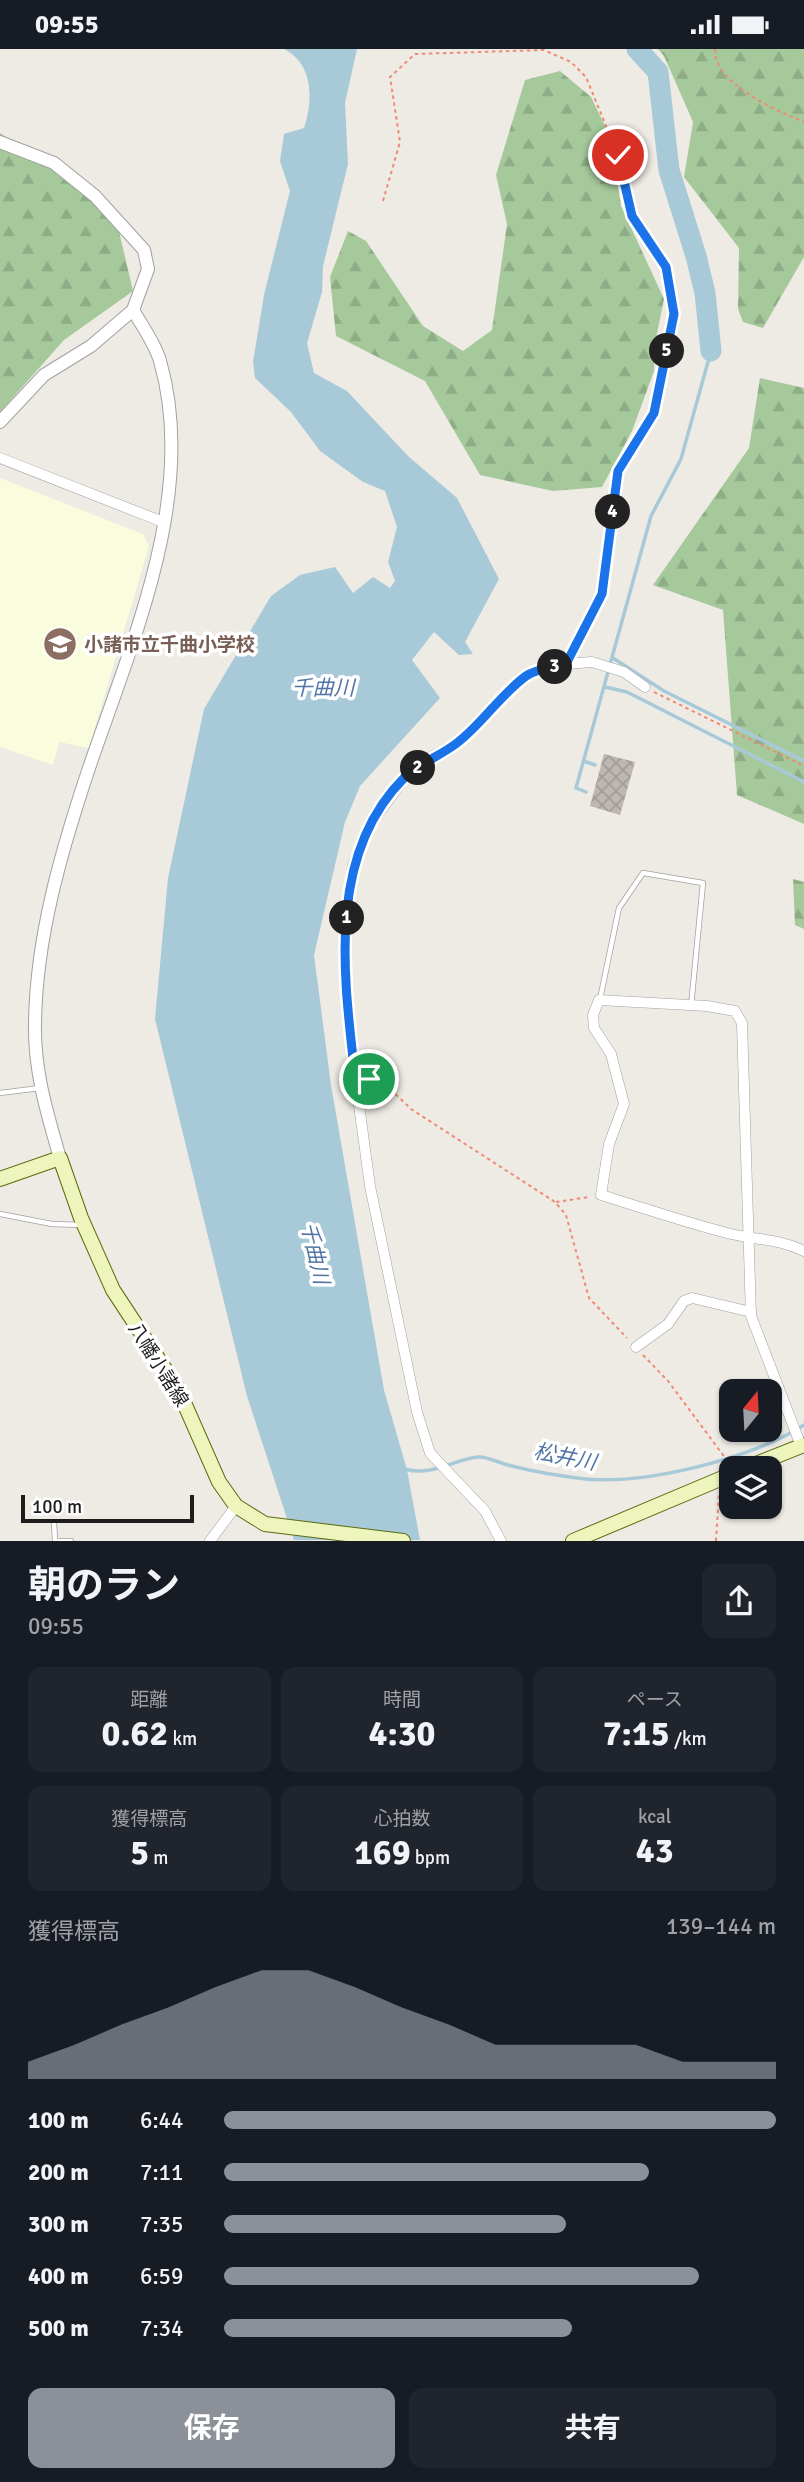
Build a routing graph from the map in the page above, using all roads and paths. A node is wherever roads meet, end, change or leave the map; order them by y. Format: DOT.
graph roads {
  1 [pos="715,49"];
  2 [pos="804,122"];
  3 [pos="0,142"];
  4 [pos="383,201"];
  5 [pos="133,310"];
  6 [pos="0,422"];
  7 [pos="0,458"];
  8 [pos="163,522"];
  9 [pos="566,664"];
  10 [pos="645,687"];
  11 [pos="804,766"];
  12 [pos="599,1000"];
  13 [pos="691,1006"];
  14 [pos="355,1076"];
  15 [pos="40,1088"];
  16 [pos="0,1093"];
  17 [pos="60,1158"];
  18 [pos="0,1179"];
  19 [pos="601,1195"];
  20 [pos="0,1214"];
  21 [pos="84,1224"];
  22 [pos="750,1238"];
  23 [pos="804,1251"];
  24 [pos="751,1312"];
  25 [pos="636,1347"];
  26 [pos="803,1446"];
  27 [pos="777,1456"];
  28 [pos="719,1478"];
  29 [pos="236,1506"];
  30 [pos="719,1519"];
  31 [pos="54,1521"];
  32 [pos="56,1541"];
  33 [pos="71,1541"];
  34 [pos="210,1541"];
  35 [pos="403,1541"];
  36 [pos="501,1541"];
  37 [pos="573,1541"];
  38 [pos="716,1541"];
  1 -- 2 [label="path"];
  3 -- 5 [label="street"];
  4 -- 9 [label="path"];
  5 -- 6 [label="street"];
  5 -- 8 [label="street"];
  7 -- 8 [label="street"];
  8 -- 15 [label="street"];
  9 -- 10 [label="street"];
  9 -- 14 [label="street"];
  10 -- 11 [label="path"];
  12 -- 13 [label="street"];
  12 -- 13 [label="lane"];
  12 -- 19 [label="street"];
  13 -- 22 [label="street"];
  14 -- 19 [label="path"];
  14 -- 36 [label="street"];
  15 -- 16 [label="lane"];
  15 -- 17 [label="street"];
  17 -- 18 [label="main road"];
  17 -- 21 [label="main road, 八幡小諸線"];
  19 -- 22 [label="street"];
  20 -- 21 [label="lane"];
  21 -- 29 [label="main road, 八幡小諸線"];
  22 -- 23 [label="street"];
  22 -- 24 [label="street"];
  24 -- 25 [label="street"];
  24 -- 26 [label="street"];
  26 -- 27 [label="main road"];
  28 -- 37 [label="main road"];
  29 -- 34 [label="street"];
  29 -- 35 [label="main road, 八幡小諸線"];
  30 -- 38 [label="path"];
  31 -- 32 [label="lane"];
  32 -- 33 [label="lane"];
}
